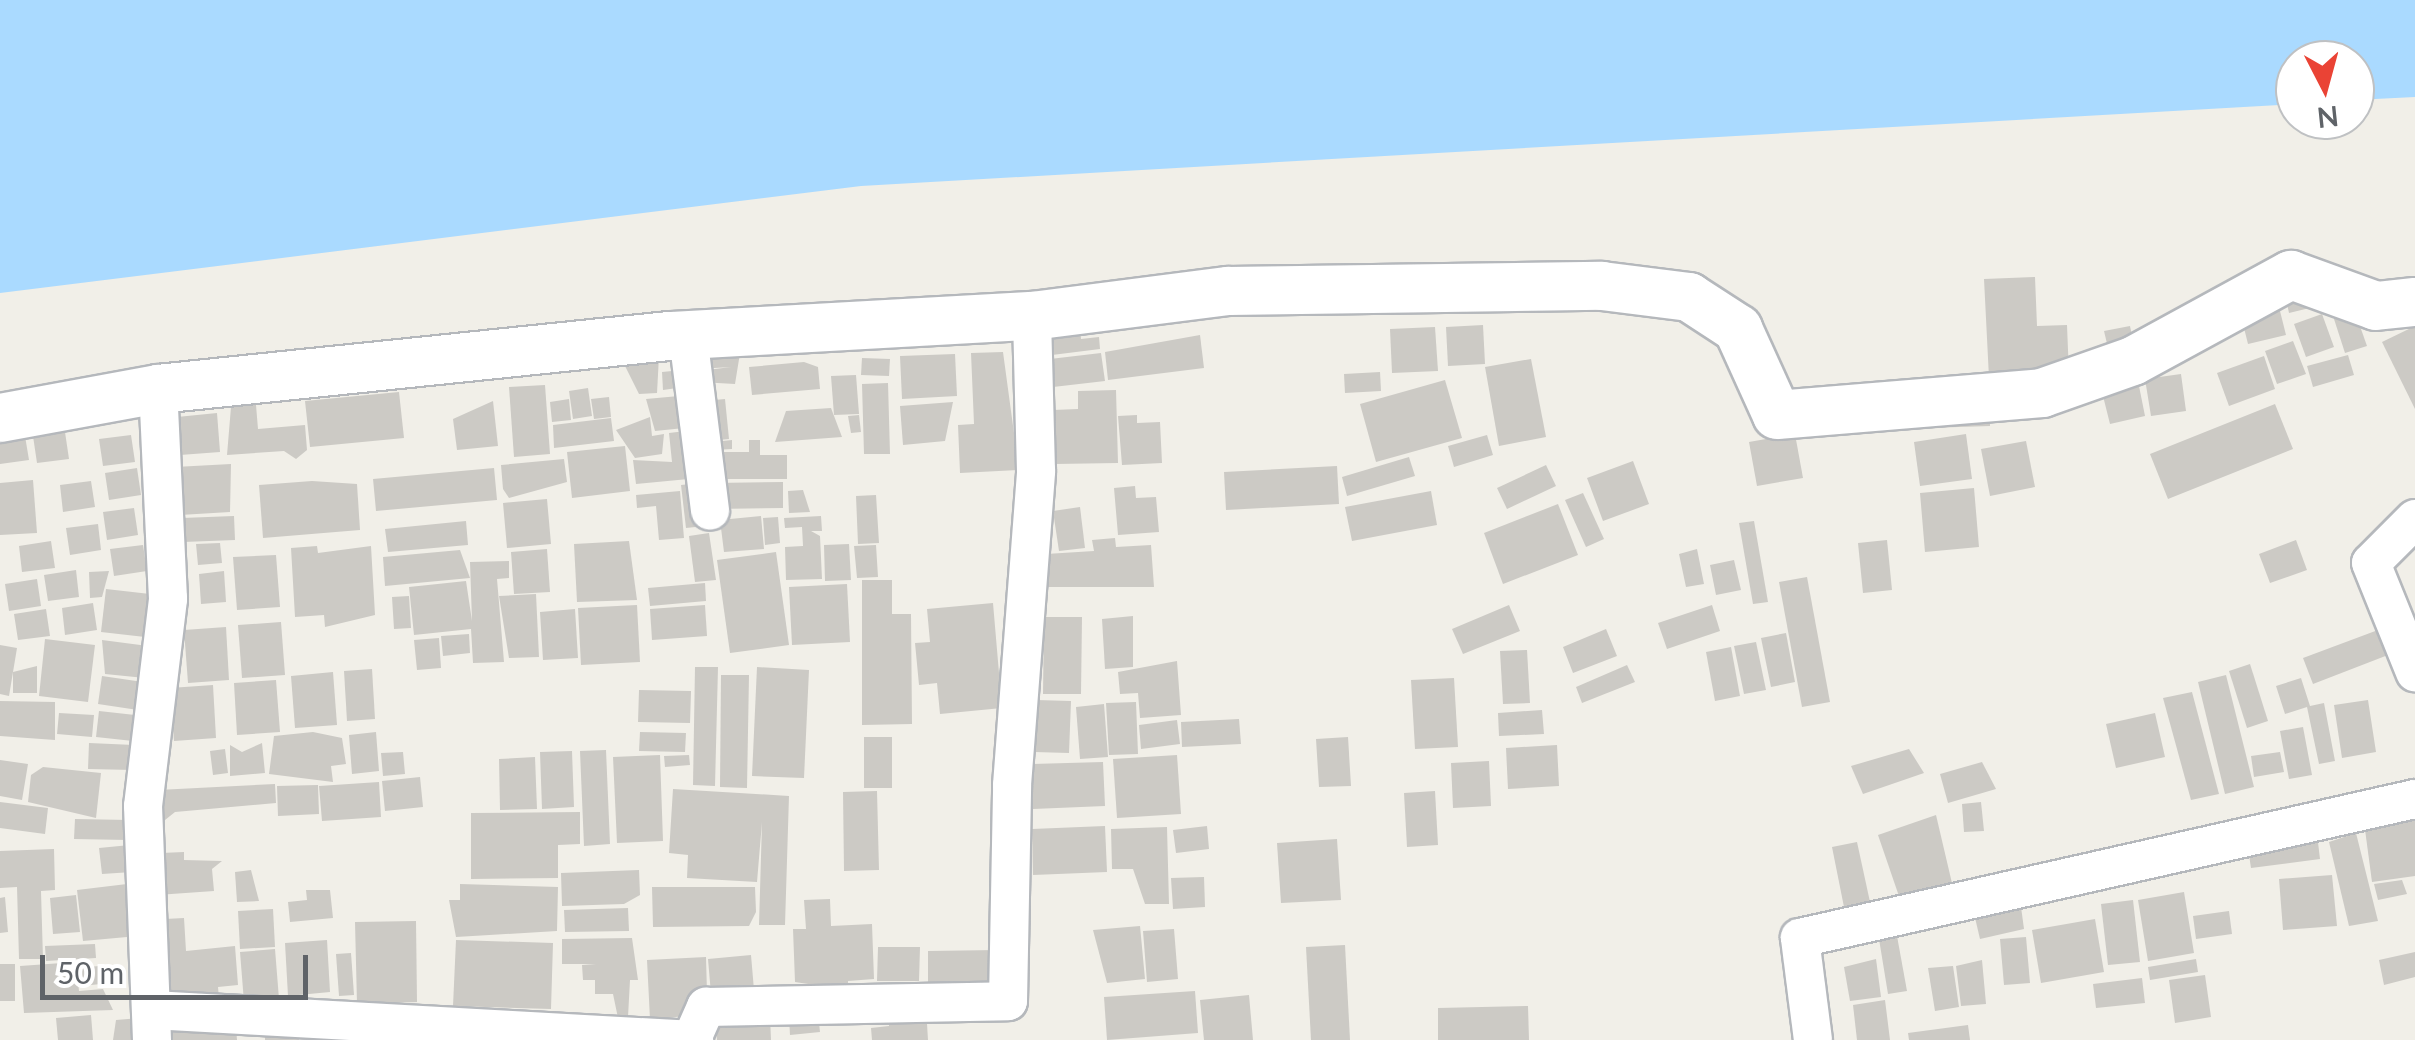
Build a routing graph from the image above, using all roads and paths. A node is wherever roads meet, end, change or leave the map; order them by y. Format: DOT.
graph roads {
  1 [pos="2415,302"];
  2 [pos="1032,316"];
  3 [pos="688,336"];
  4 [pos="158,389"];
  5 [pos="0,418"];
  6 [pos="710,511"];
  7 [pos="2415,519"];
  8 [pos="2415,672"];
  9 [pos="2415,800"];
  10 [pos="152,1025"];
  11 [pos="694,1037"];
  12 [pos="1812,1040"];
  1 -- 2 [label="street"];
  2 -- 3 [label="street"];
  2 -- 11 [label="street"];
  3 -- 4 [label="street"];
  3 -- 6 [label="street"];
  4 -- 5 [label="street"];
  4 -- 10 [label="street"];
  7 -- 8 [label="street"];
  9 -- 12 [label="street"];
  10 -- 11 [label="street"];
}
